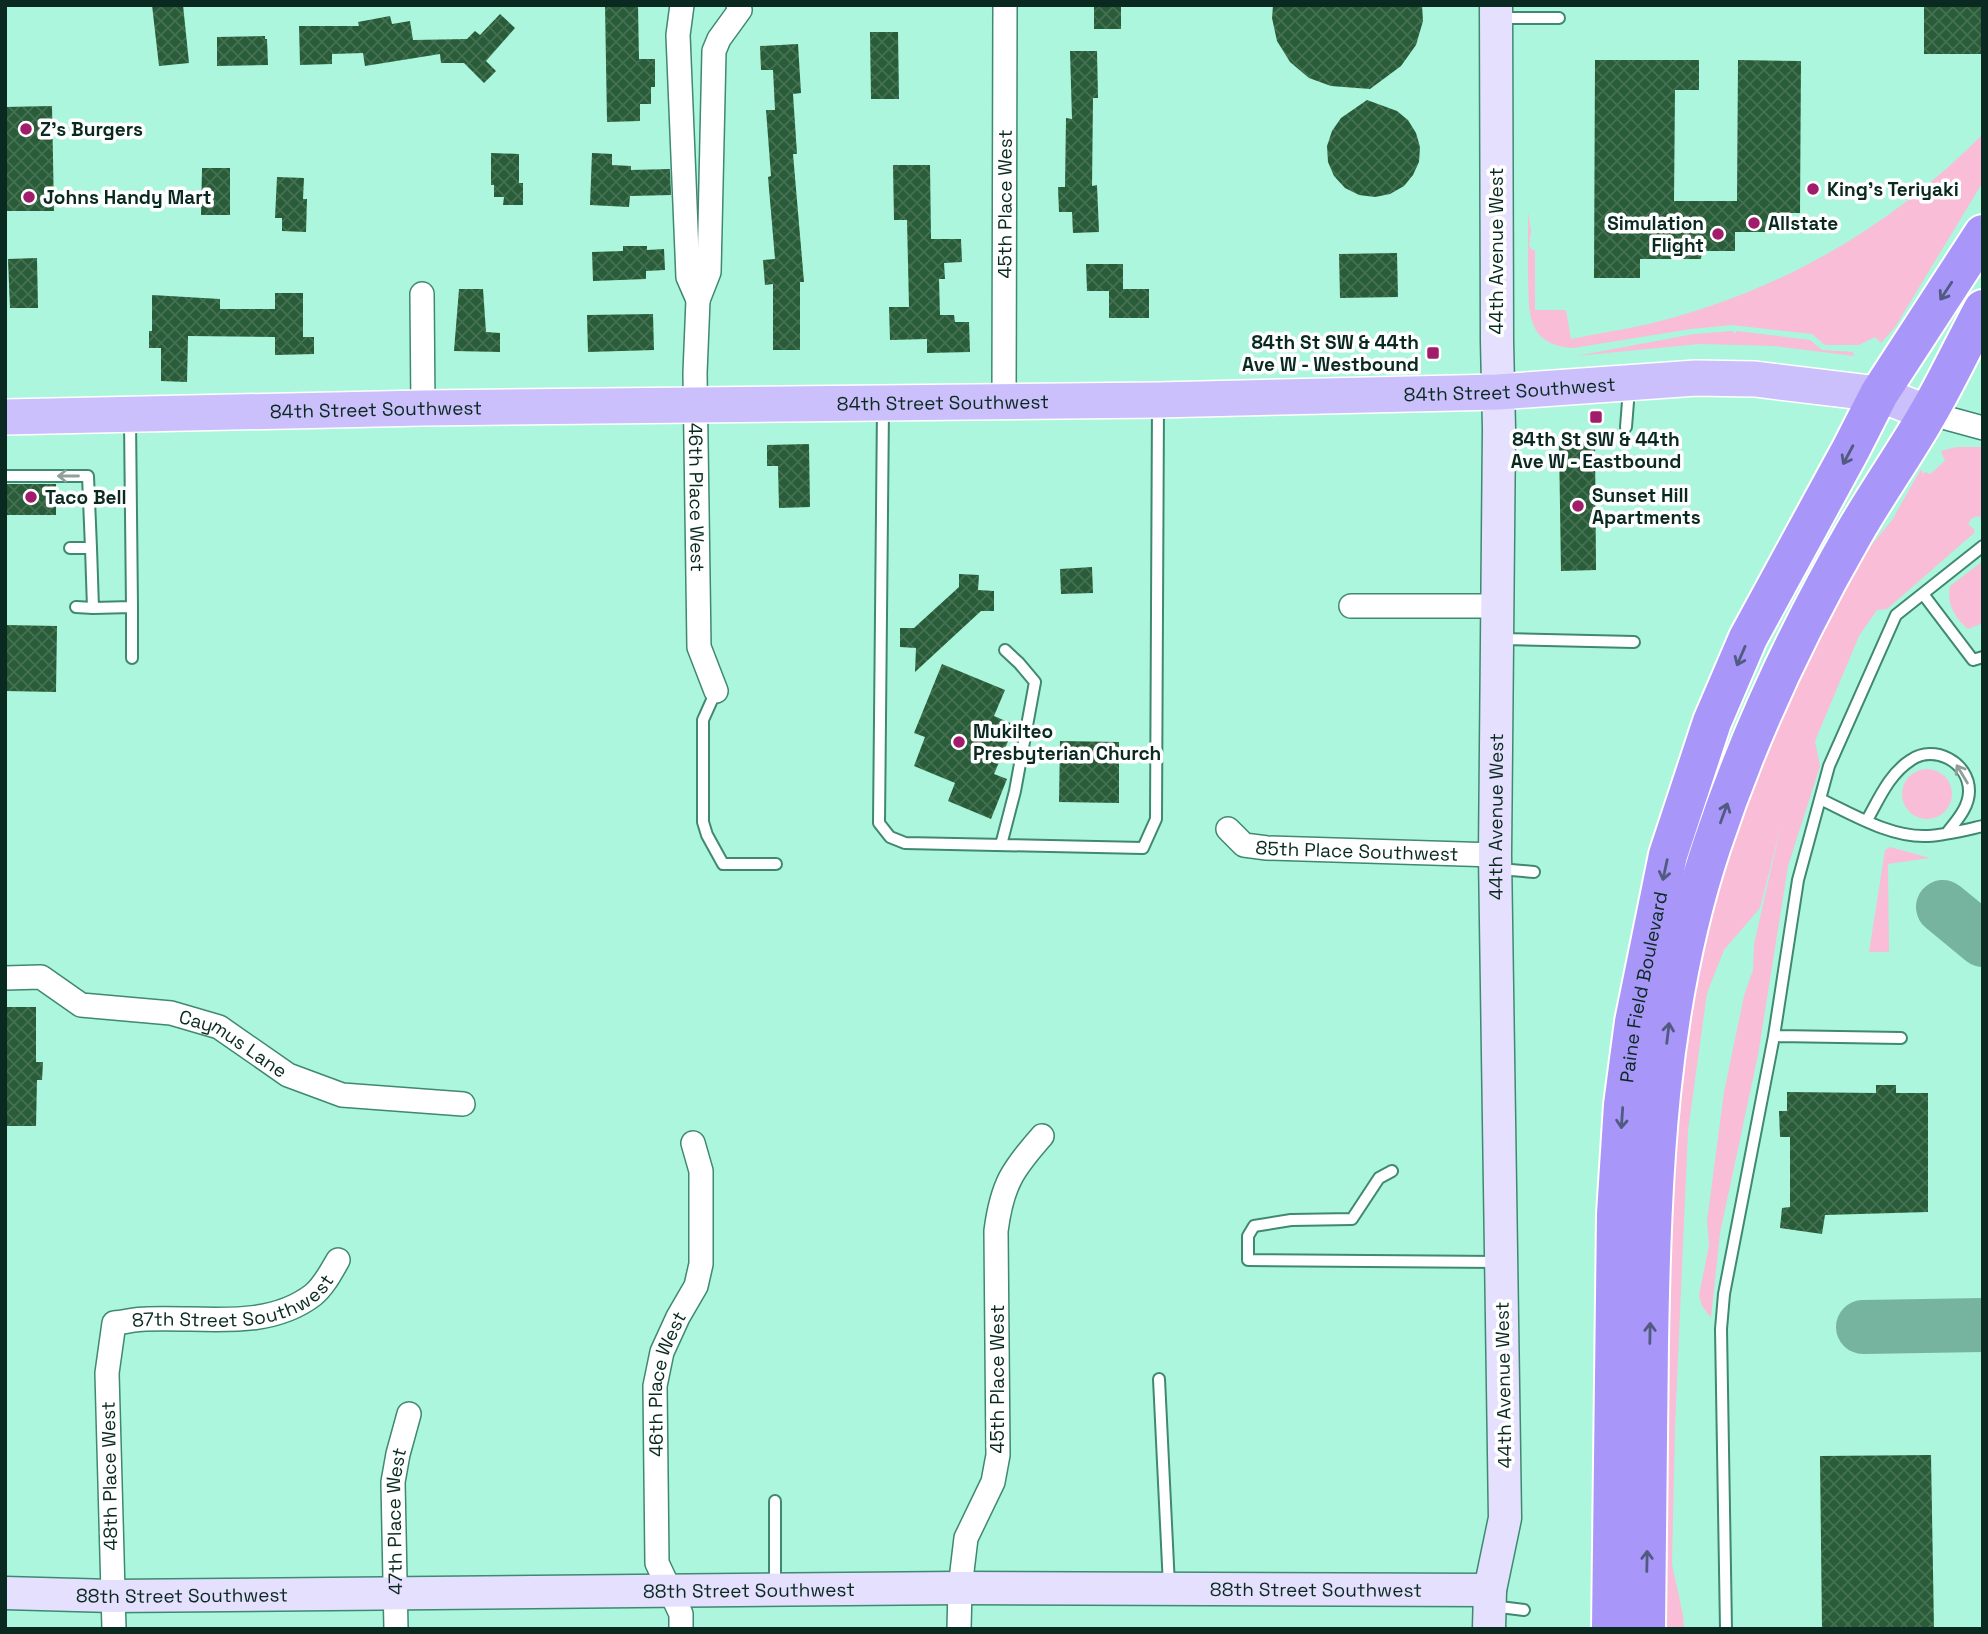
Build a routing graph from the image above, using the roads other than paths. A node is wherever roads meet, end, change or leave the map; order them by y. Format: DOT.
graph roads {
  1 [pos="682,5"];
  2 [pos="738,5"];
  3 [pos="1005,5"];
  4 [pos="1496,12"];
  5 [pos="1559,19"];
  6 [pos="1983,234"];
  7 [pos="422,294"];
  8 [pos="698,300"];
  9 [pos="1983,309"];
  10 [pos="1629,382"];
  11 [pos="1499,392"];
  12 [pos="1879,394"];
  13 [pos="1158,400"];
  14 [pos="1004,402"];
  15 [pos="883,404"];
  16 [pos="696,406"];
  17 [pos="423,408"];
  18 [pos="1928,413"];
  19 [pos="130,414"];
  20 [pos="5,417"];
  21 [pos="1626,427"];
  22 [pos="1983,428"];
  23 [pos="5,476"];
  24 [pos="1983,546"];
  25 [pos="70,548"];
  26 [pos="91,548"];
  27 [pos="1923,594"];
  28 [pos="1351,606"];
  29 [pos="1497,606"];
  30 [pos="76,607"];
  31 [pos="132,607"];
  32 [pos="93,608"];
  33 [pos="1497,639"];
  34 [pos="1634,642"];
  35 [pos="1005,650"];
  36 [pos="1983,657"];
  37 [pos="132,658"];
  38 [pos="716,691"];
  39 [pos="1820,799"];
  40 [pos="1867,820"];
  41 [pos="1983,826"];
  42 [pos="1228,829"];
  43 [pos="1947,833"];
  44 [pos="1001,845"];
  45 [pos="1495,862"];
  46 [pos="776,864"];
  47 [pos="1534,872"];
  48 [pos="5,978"];
  49 [pos="1774,1036"];
  50 [pos="1901,1038"];
  51 [pos="463,1104"];
  52 [pos="1042,1136"];
  53 [pos="694,1143"];
  54 [pos="1392,1171"];
  55 [pos="338,1260"];
  56 [pos="1501,1262"];
  57 [pos="114,1324"];
  58 [pos="1159,1379"];
  59 [pos="410,1414"];
  60 [pos="775,1501"];
  61 [pos="960,1588"];
  62 [pos="775,1589"];
  63 [pos="1169,1589"];
  64 [pos="668,1590"];
  65 [pos="5,1593"];
  66 [pos="395,1594"];
  67 [pos="112,1596"];
  68 [pos="1490,1608"];
  69 [pos="1524,1610"];
  70 [pos="114,1629"];
  71 [pos="396,1629"];
  72 [pos="681,1629"];
  73 [pos="959,1629"];
  74 [pos="1611,1629"];
  75 [pos="1646,1629"];
  76 [pos="1726,1629"];
  1 -- 8 [label="street, 46th Place West"];
  2 -- 8 [label="street, 46th Place West"];
  3 -- 14 [label="street, 45th Place West"];
  4 -- 5 [label="lane"];
  4 -- 11 [label="street, 44th Avenue West"];
  6 -- 12 [label="highway, one-way"];
  7 -- 17 [label="street"];
  8 -- 16 [label="street, 46th Place West"];
  9 -- 18 [label="highway"];
  10 -- 11 [label="main road, 84th Street Southwest"];
  10 -- 12 [label="main road, 84th Street Southwest"];
  10 -- 21 [label="lane"];
  11 -- 13 [label="main road, 84th Street Southwest"];
  11 -- 29 [label="street, 44th Avenue West"];
  12 -- 18 [label="main road, 84th Street Southwest"];
  12 -- 74 [label="highway, Paine Field Boulevard, one-way"];
  13 -- 14 [label="main road, 84th Street Southwest"];
  13 -- 44 [label="lane"];
  14 -- 15 [label="main road, 84th Street Southwest"];
  15 -- 16 [label="main road, 84th Street Southwest"];
  15 -- 44 [label="lane"];
  16 -- 17 [label="main road, 84th Street Southwest"];
  16 -- 38 [label="street, 46th Place West"];
  17 -- 19 [label="main road, 84th Street Southwest"];
  18 -- 22 [label="street, 84th Street Southwest"];
  75 -- 18 [label="highway, Paine Field Boulevard, one-way"];
  19 -- 20 [label="main road, 84th Street Southwest"];
  19 -- 31 [label="lane"];
  26 -- 23 [label="lane, one-way"];
  24 -- 27 [label="lane"];
  25 -- 26 [label="lane"];
  26 -- 32 [label="lane"];
  27 -- 36 [label="lane"];
  27 -- 39 [label="lane"];
  28 -- 29 [label="street"];
  29 -- 33 [label="street, 44th Avenue West"];
  30 -- 32 [label="lane"];
  31 -- 32 [label="lane"];
  31 -- 37 [label="lane"];
  33 -- 34 [label="lane"];
  33 -- 45 [label="street, 44th Avenue West"];
  35 -- 44 [label="lane"];
  38 -- 46 [label="lane"];
  39 -- 40 [label="lane"];
  39 -- 49 [label="lane"];
  40 -- 43 [label="lane"];
  43 -- 40 [label="lane, one-way"];
  41 -- 43 [label="lane"];
  42 -- 45 [label="street, 85th Place Southwest"];
  45 -- 47 [label="lane"];
  45 -- 56 [label="street, 44th Avenue West"];
  48 -- 51 [label="street, Caymus Lane"];
  49 -- 50 [label="lane"];
  49 -- 76 [label="lane"];
  52 -- 61 [label="street, 45th Place West"];
  53 -- 64 [label="street, 46th Place West"];
  54 -- 56 [label="lane"];
  55 -- 57 [label="street, 87th Street Southwest"];
  56 -- 68 [label="street, 44th Avenue West"];
  57 -- 67 [label="street, 48th Place West"];
  58 -- 63 [label="lane"];
  59 -- 66 [label="street, 47th Place West"];
  60 -- 62 [label="lane"];
  61 -- 62 [label="street, 88th Street Southwest"];
  61 -- 63 [label="street, 88th Street Southwest"];
  61 -- 73 [label="street, 45th Place West"];
  62 -- 64 [label="street, 88th Street Southwest"];
  63 -- 68 [label="street, 88th Street Southwest"];
  64 -- 66 [label="street, 88th Street Southwest"];
  64 -- 72 [label="street, 46th Place West"];
  65 -- 67 [label="street, 88th Street Southwest"];
  66 -- 67 [label="street, 88th Street Southwest"];
  66 -- 71 [label="street, 47th Place West"];
  67 -- 70 [label="street, 48th Place West"];
  68 -- 69 [label="lane"];
}
